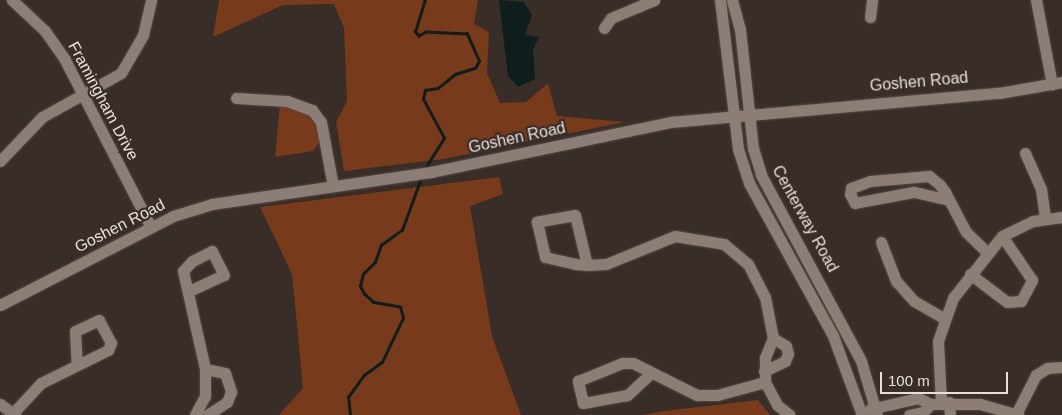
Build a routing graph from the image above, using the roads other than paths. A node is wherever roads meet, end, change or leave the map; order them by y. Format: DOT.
graph roads {
  1 [pos="12,0"];
  2 [pos="151,0"];
  3 [pos="654,0"];
  4 [pos="720,0"];
  5 [pos="732,0"];
  6 [pos="872,0"];
  7 [pos="1036,0"];
  8 [pos="870,18"];
  9 [pos="604,28"];
  10 [pos="1057,83"];
  11 [pos="84,94"];
  12 [pos="236,98"];
  13 [pos="750,115"];
  14 [pos="736,117"];
  15 [pos="1025,153"];
  16 [pos="0,161"];
  17 [pos="333,186"];
  18 [pos="949,200"];
  19 [pos="1062,217"];
  20 [pos="1045,218"];
  21 [pos="151,227"];
  22 [pos="1002,236"];
  23 [pos="881,242"];
  24 [pos="986,251"];
  25 [pos="588,265"];
  26 [pos="970,274"];
  27 [pos="189,291"];
  28 [pos="0,305"];
  29 [pos="943,318"];
  30 [pos="773,338"];
  31 [pos="77,364"];
  32 [pos="1062,367"];
  33 [pos="205,369"];
  34 [pos="651,373"];
  35 [pos="765,377"];
  36 [pos="940,403"];
  37 [pos="0,404"];
  38 [pos="876,410"];
  39 [pos="14,414"];
  40 [pos="1017,414"];
  41 [pos="195,415"];
  42 [pos="207,415"];
  43 [pos="790,415"];
  44 [pos="863,415"];
  45 [pos="908,415"];
  46 [pos="950,415"];
  1 -- 11 [label="street, Framingham Drive"];
  2 -- 11 [label="street"];
  3 -- 9 [label="street"];
  4 -- 14 [label="street, Centerway Road"];
  5 -- 13 [label="street, Centerway Road"];
  6 -- 8 [label="street"];
  7 -- 10 [label="street"];
  10 -- 13 [label="street, Goshen Road"];
  11 -- 16 [label="street"];
  11 -- 21 [label="street, Framingham Drive"];
  12 -- 17 [label="street"];
  13 -- 14 [label="street, Goshen Road"];
  13 -- 38 [label="street, Centerway Road"];
  14 -- 17 [label="street, Goshen Road"];
  14 -- 44 [label="street, Centerway Road"];
  15 -- 20 [label="street"];
  17 -- 21 [label="street, Goshen Road"];
  18 -- 18 [label="street"];
  18 -- 24 [label="street"];
  19 -- 20 [label="street"];
  20 -- 22 [label="street"];
  21 -- 28 [label="street, Goshen Road"];
  22 -- 24 [label="street"];
  22 -- 26 [label="street"];
  23 -- 29 [label="street"];
  24 -- 26 [label="street"];
  25 -- 25 [label="street"];
  25 -- 30 [label="street"];
  26 -- 29 [label="street"];
  27 -- 33 [label="street"];
  29 -- 36 [label="street"];
  30 -- 35 [label="street"];
  30 -- 35 [label="street"];
  31 -- 39 [label="street"];
  32 -- 40 [label="street"];
  33 -- 41 [label="street"];
  33 -- 42 [label="street"];
  34 -- 34 [label="street"];
  34 -- 35 [label="street"];
  35 -- 43 [label="street"];
  36 -- 38 [label="street"];
  36 -- 40 [label="street"];
  36 -- 45 [label="street"];
  36 -- 46 [label="street"];
  37 -- 39 [label="street"];
  38 -- 44 [label="street"];
}
